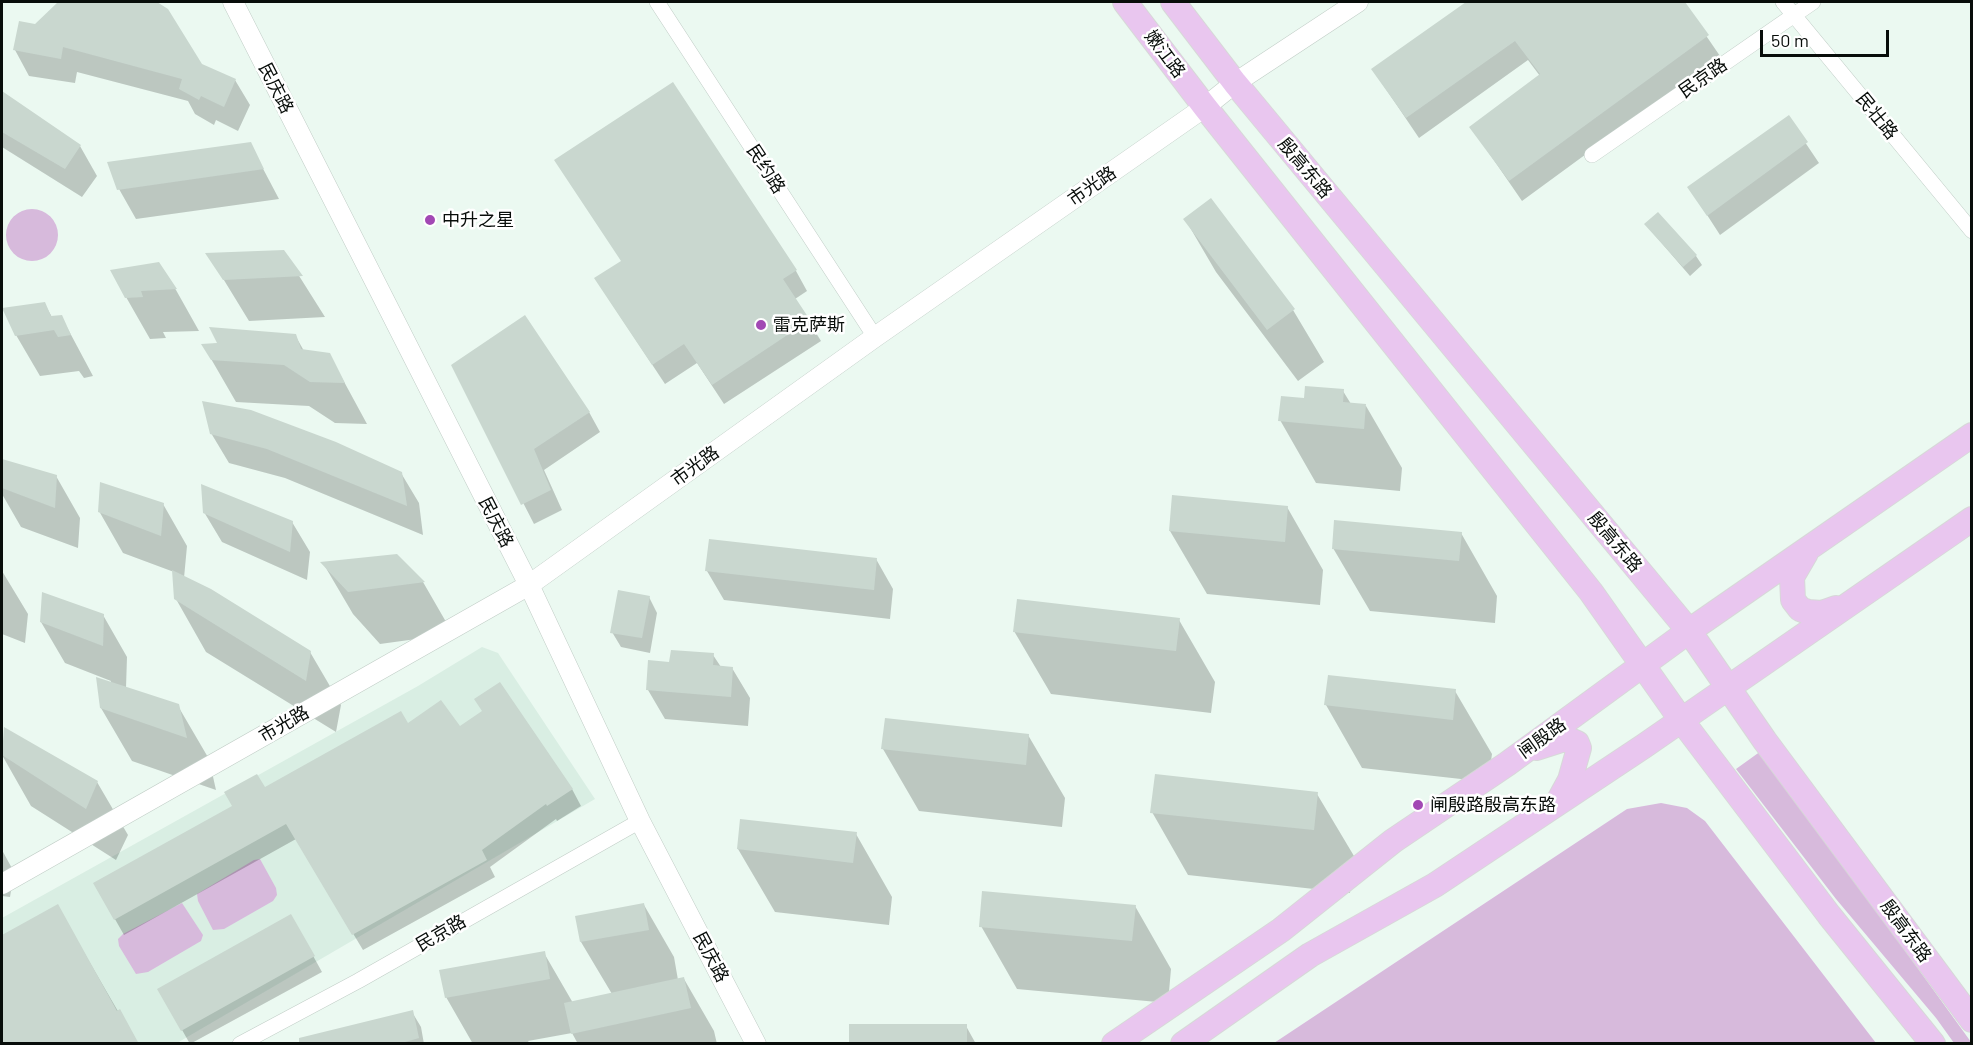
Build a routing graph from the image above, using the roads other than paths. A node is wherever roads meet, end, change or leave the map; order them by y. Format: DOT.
graph roads {
  1 [pos="232,2"];
  2 [pos="657,2"];
  3 [pos="1125,2"];
  4 [pos="1173,2"];
  5 [pos="1358,2"];
  6 [pos="1783,2"];
  7 [pos="1813,2"];
  8 [pos="1795,14"];
  9 [pos="1235,83"];
  10 [pos="1205,107"];
  11 [pos="1592,155"];
  12 [pos="1971,231"];
  13 [pos="875,337"];
  14 [pos="1971,435"];
  15 [pos="1971,519"];
  16 [pos="1810,549"];
  17 [pos="529,585"];
  18 [pos="1848,602"];
  19 [pos="1689,631"];
  20 [pos="1641,665"];
  21 [pos="1729,686"];
  22 [pos="1682,721"];
  23 [pos="1507,764"];
  24 [pos="1557,804"];
  25 [pos="640,821"];
  26 [pos="2,884"];
  27 [pos="1971,1020"];
  28 [pos="240,1044"];
  29 [pos="756,1044"];
  30 [pos="1114,1044"];
  31 [pos="1183,1044"];
  32 [pos="1933,1044"];
  1 -- 17 [label="street, 民庆路"];
  2 -- 13 [label="street, 民约路"];
  3 -- 10 [label="main road, 嫩江路"];
  4 -- 9 [label="main road"];
  5 -- 9 [label="street, 市光路"];
  6 -- 8 [label="street, 民壮路"];
  7 -- 8 [label="street, 民京路"];
  8 -- 11 [label="street, 民京路"];
  8 -- 12 [label="street, 民壮路"];
  9 -- 10 [label="street, 市光路"];
  9 -- 19 [label="main road, 殷高东路"];
  10 -- 13 [label="street, 市光路"];
  10 -- 20 [label="main road"];
  13 -- 17 [label="street, 市光路"];
  14 -- 16 [label="main road, 闸殷路"];
  15 -- 18 [label="main road"];
  16 -- 18 [label="main road"];
  16 -- 19 [label="main road, 闸殷路"];
  17 -- 25 [label="street, 民庆路"];
  17 -- 26 [label="street, 市光路"];
  18 -- 21 [label="main road"];
  19 -- 20 [label="main road, 闸殷路"];
  19 -- 21 [label="main road, 殷高东路"];
  20 -- 22 [label="main road"];
  20 -- 23 [label="main road, 闸殷路"];
  21 -- 22 [label="main road"];
  21 -- 27 [label="main road, 殷高东路"];
  22 -- 24 [label="main road"];
  22 -- 32 [label="main road"];
  23 -- 24 [label="main road"];
  23 -- 30 [label="main road, 闸殷路"];
  24 -- 31 [label="main road"];
  25 -- 28 [label="street, 民京路"];
  25 -- 29 [label="street, 民庆路"];
}
